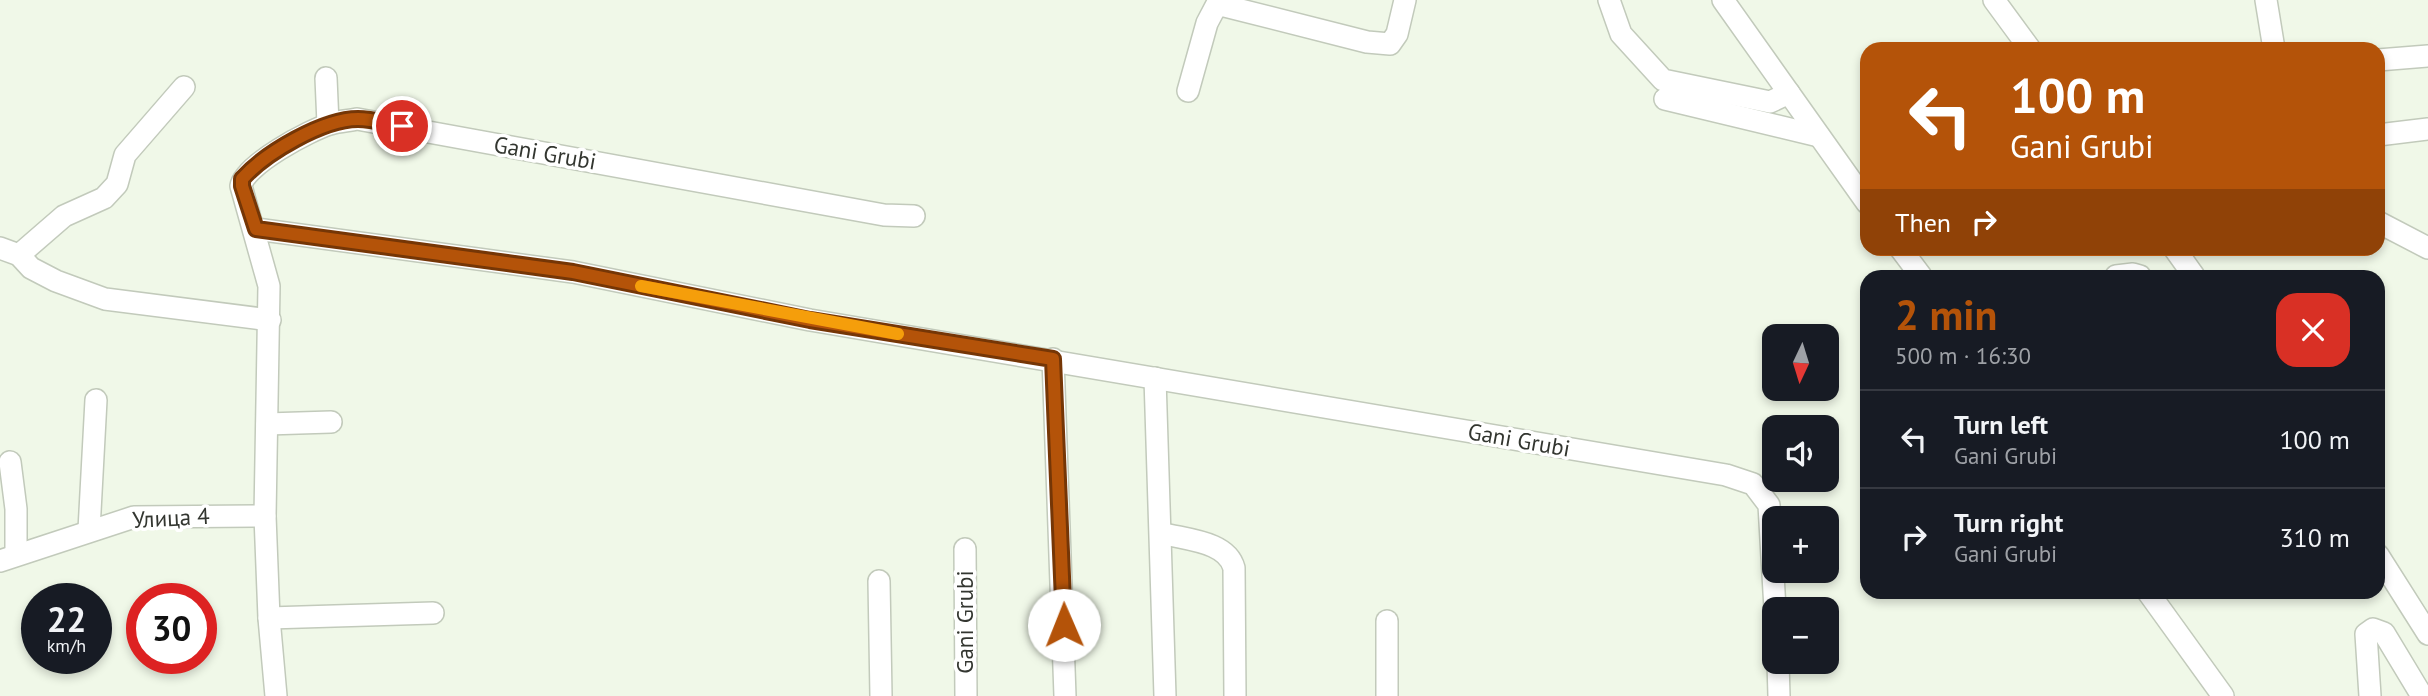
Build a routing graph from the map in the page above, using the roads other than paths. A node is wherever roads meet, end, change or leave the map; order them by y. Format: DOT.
graph roads {
  1 [pos="1405,0"];
  2 [pos="1609,0"];
  3 [pos="1723,0"];
  4 [pos="1994,0"];
  5 [pos="2266,0"];
  6 [pos="1208,2"];
  7 [pos="2025,42"];
  8 [pos="2273,42"];
  9 [pos="2428,56"];
  10 [pos="2385,59"];
  11 [pos="326,78"];
  12 [pos="184,87"];
  13 [pos="1188,91"];
  14 [pos="1789,93"];
  15 [pos="1665,99"];
  16 [pos="328,124"];
  17 [pos="2428,129"];
  18 [pos="2385,134"];
  19 [pos="1819,136"];
  20 [pos="1860,193"];
  21 [pos="914,216"];
  22 [pos="2385,226"];
  23 [pos="256,229"];
  24 [pos="2428,248"];
  25 [pos="9,252"];
  26 [pos="270,320"];
  27 [pos="1053,359"];
  28 [pos="1155,378"];
  29 [pos="96,400"];
  30 [pos="331,422"];
  31 [pos="267,424"];
  32 [pos="10,462"];
  33 [pos="265,516"];
  34 [pos="89,530"];
  35 [pos="1161,533"];
  36 [pos="965,549"];
  37 [pos="8,557"];
  38 [pos="2385,566"];
  39 [pos="880,581"];
  40 [pos="1774,597"];
  41 [pos="2153,599"];
  42 [pos="433,612"];
  43 [pos="269,618"];
  44 [pos="1387,621"];
  45 [pos="2425,629"];
  46 [pos="2391,644"];
  47 [pos="1778,674"];
  48 [pos="276,696"];
  49 [pos="881,696"];
  50 [pos="966,696"];
  51 [pos="1065,696"];
  52 [pos="1165,696"];
  53 [pos="1235,696"];
  54 [pos="1387,696"];
  55 [pos="1779,696"];
  56 [pos="2223,696"];
  57 [pos="2370,696"];
  58 [pos="2423,696"];
  1 -- 6 [label="street"];
  2 -- 14 [label="street"];
  3 -- 14 [label="street"];
  4 -- 7 [label="street"];
  5 -- 8 [label="street"];
  6 -- 13 [label="street"];
  9 -- 10 [label="street"];
  11 -- 16 [label="street"];
  12 -- 25 [label="street"];
  14 -- 19 [label="street"];
  15 -- 19 [label="street"];
  16 -- 21 [label="street, Gani Grubi"];
  16 -- 23 [label="street, Gani Grubi"];
  17 -- 18 [label="street"];
  19 -- 20 [label="street"];
  22 -- 24 [label="street"];
  23 -- 26 [label="street, Gani Grubi"];
  23 -- 27 [label="street, Gani Grubi"];
  25 -- 26 [label="street"];
  26 -- 31 [label="street, Gani Grubi"];
  27 -- 28 [label="street, Gani Grubi"];
  27 -- 51 [label="street"];
  28 -- 35 [label="street"];
  28 -- 40 [label="street, Gani Grubi"];
  29 -- 34 [label="street"];
  30 -- 31 [label="street"];
  31 -- 33 [label="street, Gani Grubi"];
  32 -- 37 [label="street"];
  33 -- 34 [label="street, Улица 4"];
  33 -- 43 [label="street, Gani Grubi"];
  34 -- 37 [label="street, Улица 4"];
  35 -- 52 [label="street"];
  35 -- 53 [label="street"];
  36 -- 50 [label="street, Gani Grubi"];
  38 -- 45 [label="street"];
  39 -- 49 [label="street"];
  41 -- 56 [label="street"];
  42 -- 43 [label="street"];
  43 -- 48 [label="street, Gani Grubi"];
  44 -- 54 [label="street"];
  45 -- 46 [label="street"];
  46 -- 57 [label="street"];
  46 -- 58 [label="street"];
  47 -- 55 [label="street"];
}
